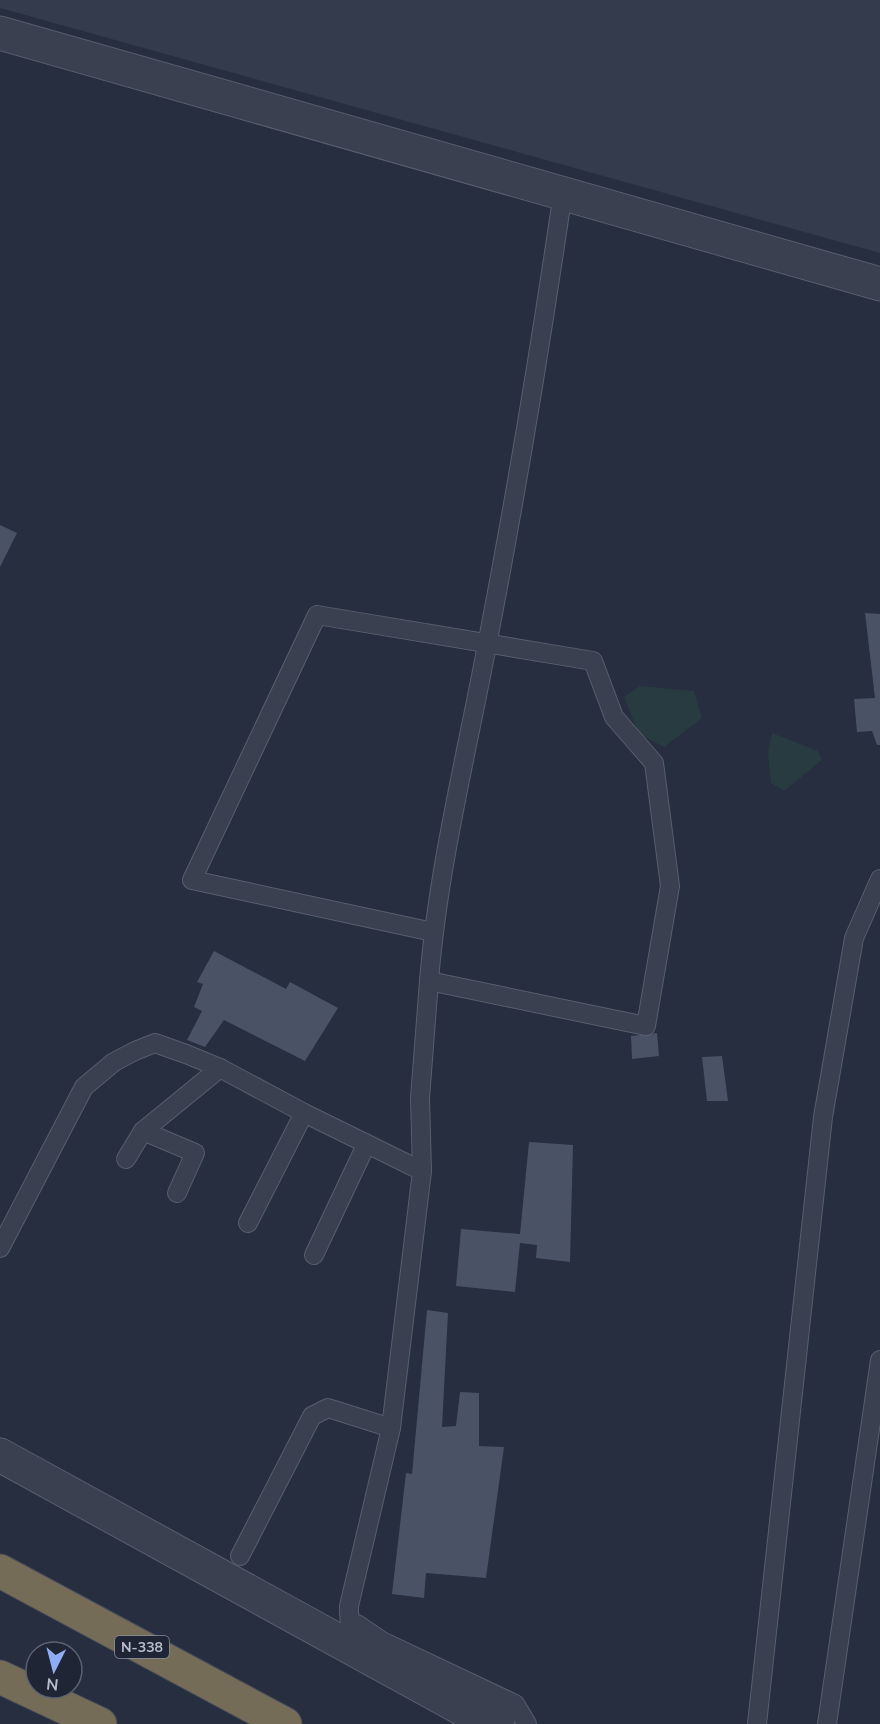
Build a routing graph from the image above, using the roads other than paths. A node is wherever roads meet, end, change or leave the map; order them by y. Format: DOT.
graph roads {
  1 [pos="0,33"];
  2 [pos="563,192"];
  3 [pos="880,284"];
  4 [pos="488,644"];
  5 [pos="880,879"];
  6 [pos="873,910"];
  7 [pos="432,932"];
  8 [pos="429,981"];
  9 [pos="220,1068"];
  10 [pos="304,1113"];
  11 [pos="143,1131"];
  12 [pos="366,1145"];
  13 [pos="126,1159"];
  14 [pos="422,1171"];
  15 [pos="177,1192"];
  16 [pos="248,1223"];
  17 [pos="0,1248"];
  18 [pos="314,1255"];
  19 [pos="880,1360"];
  20 [pos="391,1428"];
  21 [pos="0,1455"];
  22 [pos="240,1556"];
  23 [pos="0,1571"];
  24 [pos="349,1606"];
  25 [pos="0,1661"];
  26 [pos="24,1675"];
  27 [pos="0,1677"];
  28 [pos="67,1700"];
  29 [pos="100,1724"];
  30 [pos="108,1724"];
  31 [pos="285,1724"];
  32 [pos="490,1724"];
  33 [pos="505,1724"];
  34 [pos="527,1724"];
  35 [pos="757,1724"];
  36 [pos="827,1724"];
  1 -- 2 [label="street"];
  2 -- 3 [label="street"];
  2 -- 4 [label="lane"];
  4 -- 7 [label="lane"];
  4 -- 7 [label="lane"];
  4 -- 8 [label="lane"];
  5 -- 6 [label="lane"];
  6 -- 35 [label="lane"];
  7 -- 8 [label="lane"];
  8 -- 14 [label="lane"];
  9 -- 10 [label="lane"];
  9 -- 11 [label="lane"];
  9 -- 17 [label="lane"];
  10 -- 12 [label="lane"];
  10 -- 16 [label="lane"];
  11 -- 13 [label="lane"];
  11 -- 15 [label="lane"];
  12 -- 14 [label="lane"];
  12 -- 18 [label="lane"];
  14 -- 20 [label="lane"];
  19 -- 36 [label="lane"];
  20 -- 22 [label="lane"];
  20 -- 24 [label="lane"];
  21 -- 32 [label="street"];
  23 -- 31 [label="highway, N-338"];
  24 -- 33 [label="lane"];
  24 -- 34 [label="lane"];
  25 -- 26 [label="highway"];
  27 -- 29 [label="highway"];
  28 -- 30 [label="highway"];
}
